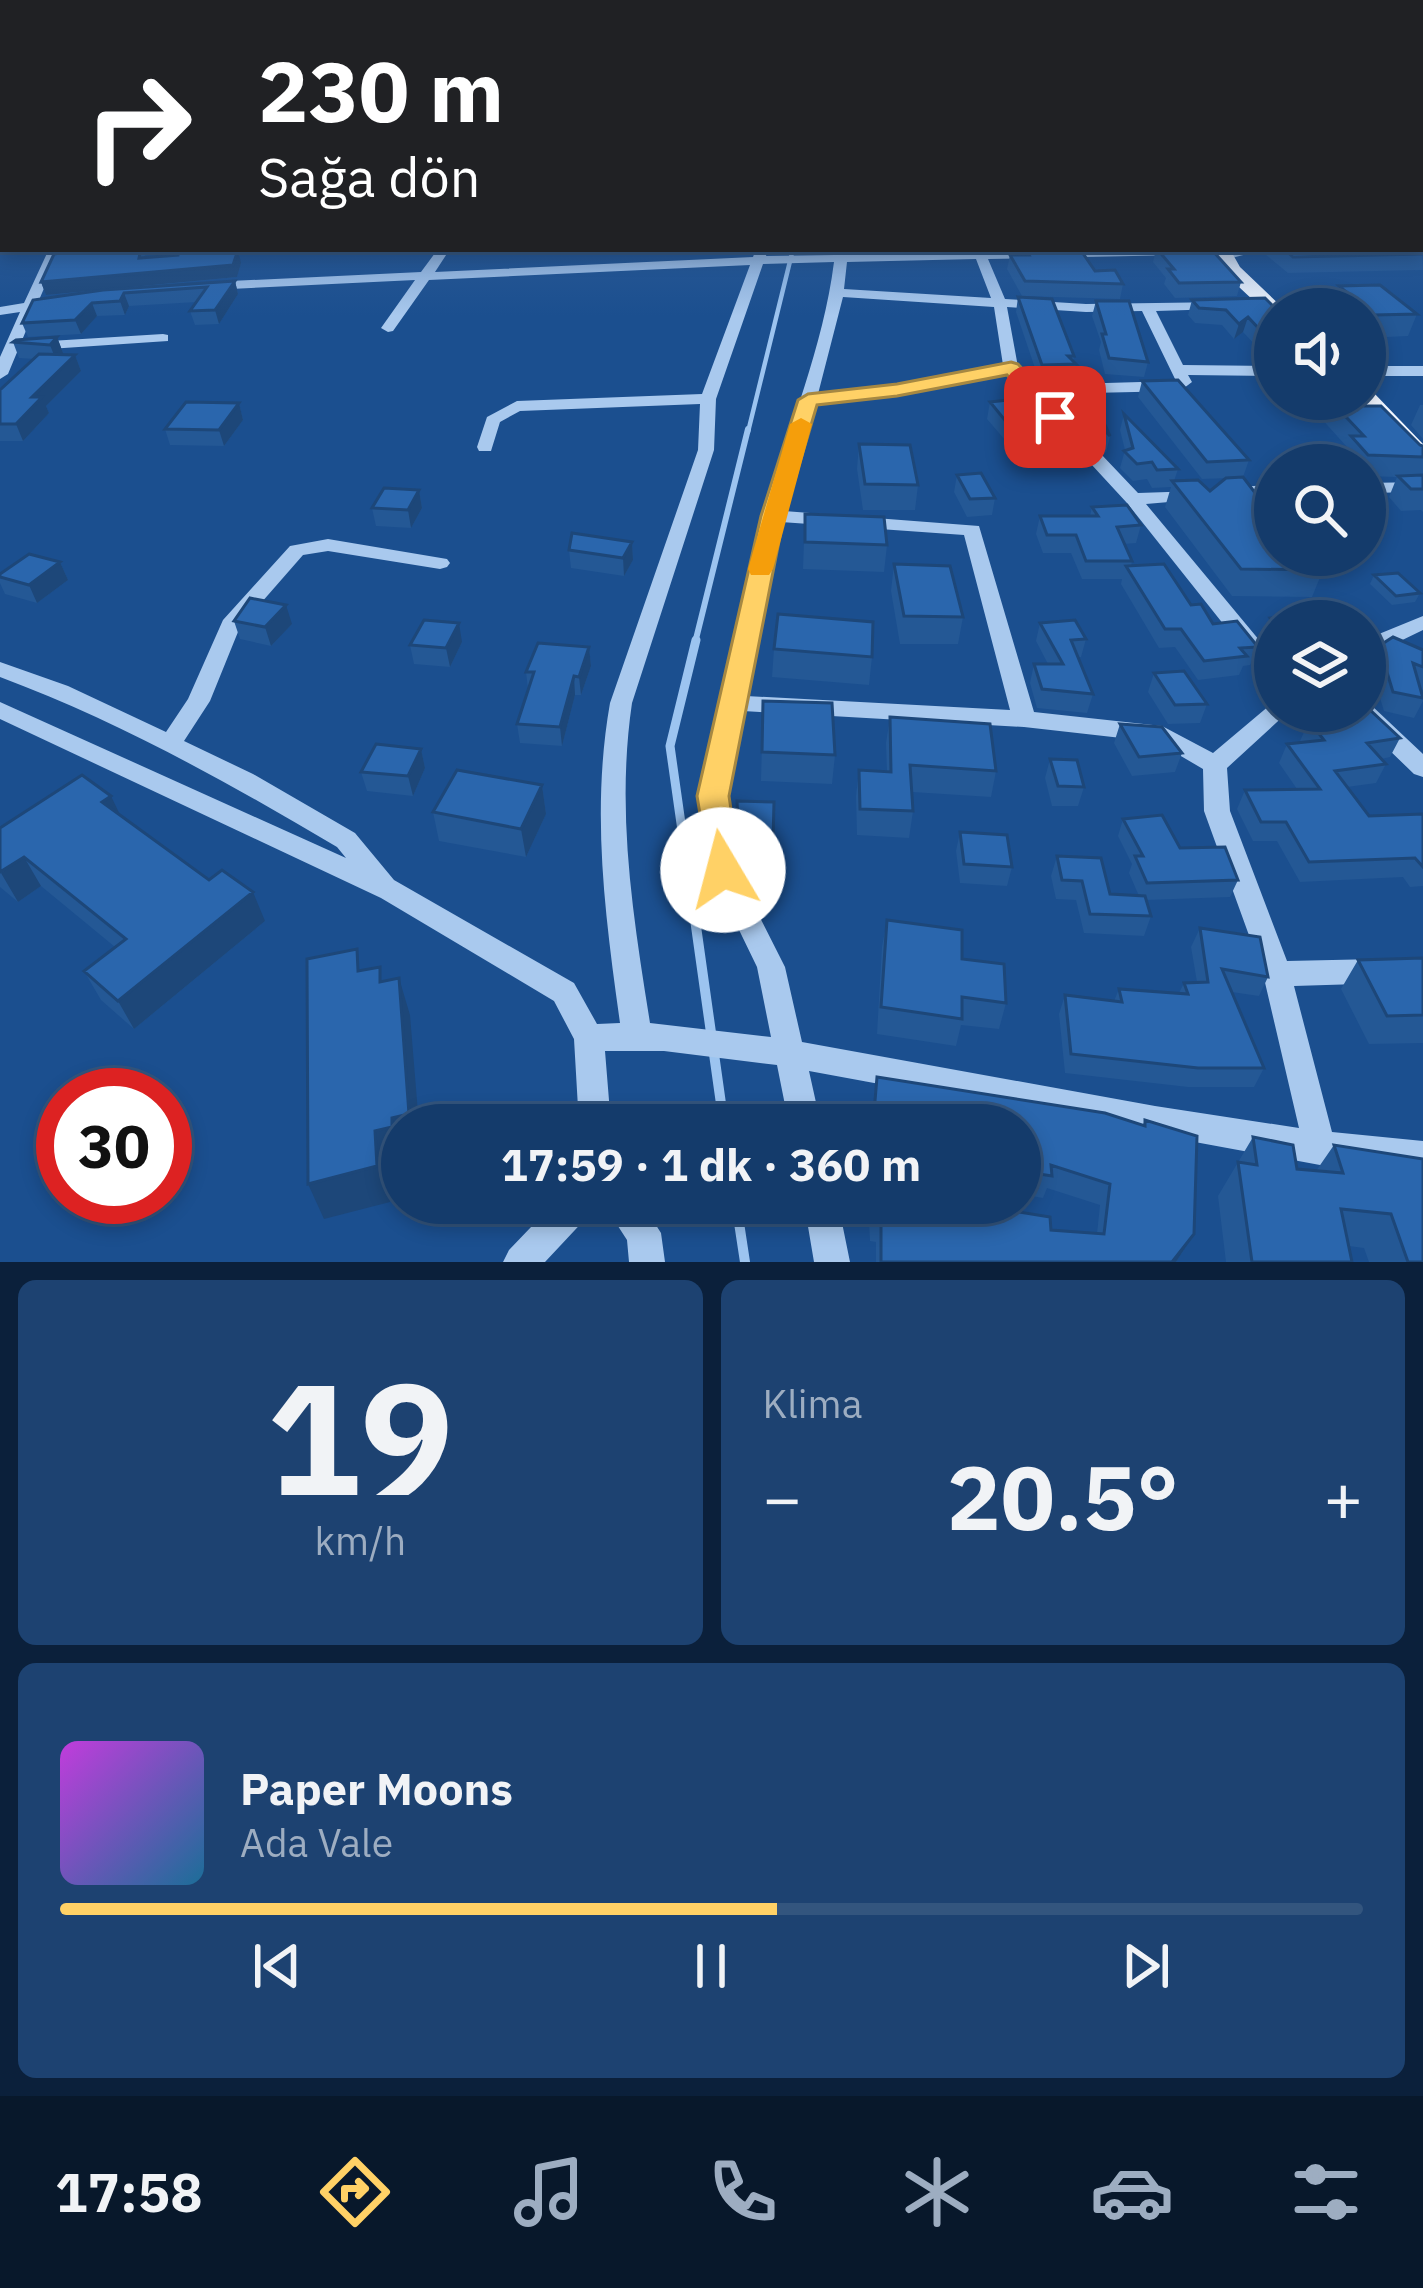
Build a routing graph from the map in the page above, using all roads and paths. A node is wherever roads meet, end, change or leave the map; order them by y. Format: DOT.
graph roads {
  1 [pos="442,252"];
  2 [pos="980,252"];
  3 [pos="1198,252"];
  4 [pos="1228,253"];
  5 [pos="54,254"];
  6 [pos="74,256"];
  7 [pos="761,256"];
  8 [pos="834,256"];
  9 [pos="424,273"];
  10 [pos="201,287"];
  11 [pos="1254,291"];
  12 [pos="837,293"];
  13 [pos="1254,295"];
  14 [pos="68,300"];
  15 [pos="1000,304"];
  16 [pos="1228,304"];
  17 [pos="28,305"];
  18 [pos="1146,305"];
  19 [pos="0,311"];
  20 [pos="388,328"];
  21 [pos="163,338"];
  22 [pos="15,347"];
  23 [pos="1011,368"];
  24 [pos="1179,370"];
  25 [pos="1254,370"];
  26 [pos="1386,371"];
  27 [pos="1423,371"];
  28 [pos="0,374"];
  29 [pos="1030,390"];
  30 [pos="708,399"];
  31 [pos="808,400"];
  32 [pos="1386,419"];
  33 [pos="485,447"];
  34 [pos="1423,458"];
  35 [pos="1423,487"];
  36 [pos="1386,488"];
  37 [pos="1254,491"];
  38 [pos="1133,499"];
  39 [pos="772,516"];
  40 [pos="440,563"];
  41 [pos="1423,622"];
  42 [pos="1386,647"];
  43 [pos="1254,648"];
  44 [pos="0,669"];
  45 [pos="730,703"];
  46 [pos="0,710"];
  47 [pos="1024,719"];
  48 [pos="1254,732"];
  49 [pos="1385,732"];
  50 [pos="170,745"];
  51 [pos="1215,765"];
  52 [pos="1423,768"];
  53 [pos="389,890"];
  54 [pos="1423,970"];
  55 [pos="1277,974"];
  56 [pos="637,1034"];
  57 [pos="589,1038"];
  58 [pos="791,1054"];
  59 [pos="594,1104"];
  60 [pos="801,1104"];
  61 [pos="1320,1149"];
  62 [pos="1423,1156"];
  63 [pos="557,1224"];
  64 [pos="637,1224"];
  65 [pos="824,1224"];
  66 [pos="521,1262"];
  67 [pos="647,1262"];
  68 [pos="832,1262"];
  1 -- 9 [label="street"];
  2 -- 8 [label="street"];
  2 -- 15 [label="street"];
  3 -- 4 [label="main road"];
  3 -- 13 [label="main road"];
  4 -- 11 [label="main road"];
  5 -- 6 [label="street"];
  5 -- 17 [label="street"];
  7 -- 8 [label="street"];
  7 -- 9 [label="street"];
  7 -- 30 [label="street"];
  8 -- 12 [label="street"];
  9 -- 10 [label="street"];
  9 -- 20 [label="street"];
  12 -- 15 [label="street"];
  12 -- 31 [label="street"];
  14 -- 17 [label="street"];
  15 -- 18 [label="street"];
  15 -- 23 [label="street"];
  16 -- 18 [label="street"];
  17 -- 19 [label="street"];
  17 -- 22 [label="street"];
  18 -- 24 [label="street"];
  21 -- 22 [label="street"];
  22 -- 28 [label="street"];
  23 -- 29 [label="street"];
  23 -- 31 [label="street"];
  24 -- 25 [label="street"];
  24 -- 29 [label="street"];
  26 -- 27 [label="street"];
  29 -- 38 [label="street"];
  30 -- 33 [label="street"];
  30 -- 56 [label="street"];
  31 -- 39 [label="street"];
  32 -- 34 [label="main road"];
  35 -- 36 [label="street"];
  37 -- 38 [label="street"];
  38 -- 43 [label="street"];
  39 -- 45 [label="street"];
  39 -- 47 [label="street"];
  40 -- 50 [label="street"];
  41 -- 42 [label="street"];
  44 -- 50 [label="street"];
  45 -- 47 [label="street"];
  45 -- 58 [label="street"];
  46 -- 53 [label="street"];
  47 -- 51 [label="street"];
  48 -- 51 [label="street"];
  49 -- 52 [label="street"];
  50 -- 53 [label="street"];
  51 -- 55 [label="street"];
  53 -- 57 [label="street"];
  54 -- 55 [label="street"];
  55 -- 61 [label="street"];
  56 -- 57 [label="street"];
  56 -- 58 [label="street"];
  57 -- 59 [label="street"];
  58 -- 60 [label="street"];
  58 -- 61 [label="street"];
  61 -- 62 [label="street"];
  63 -- 66 [label="street"];
  64 -- 67 [label="street"];
  65 -- 68 [label="street"];
}
